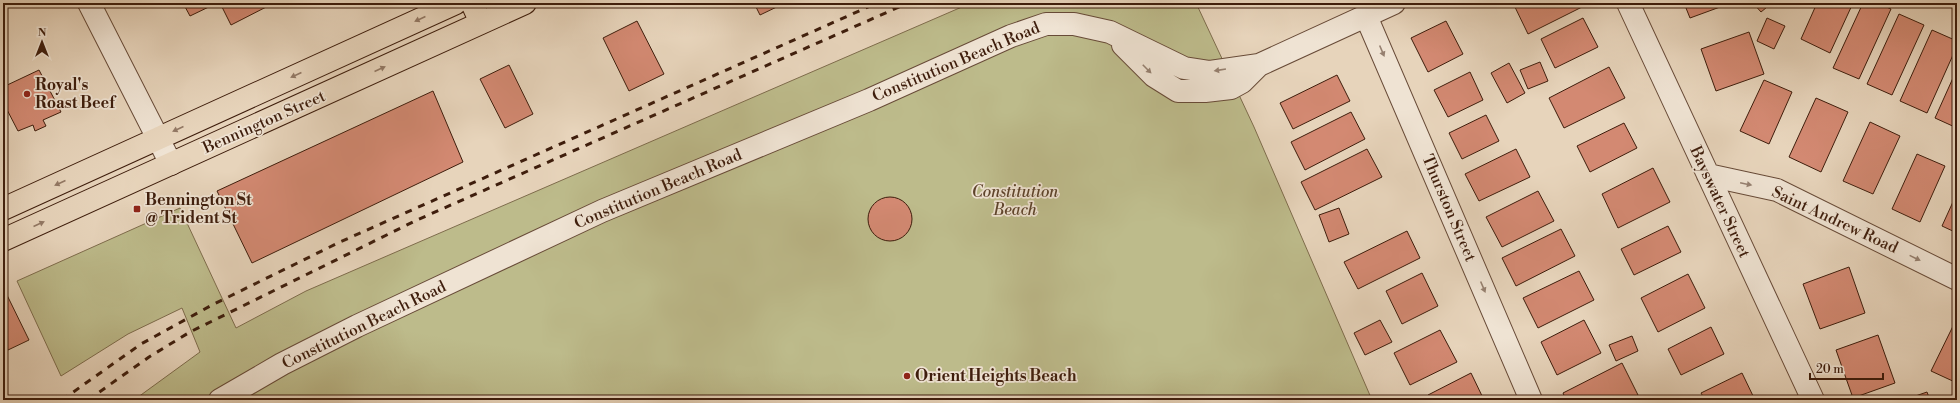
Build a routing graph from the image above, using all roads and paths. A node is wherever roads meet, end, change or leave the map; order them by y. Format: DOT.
graph roads {
  1 [pos="89,3"];
  2 [pos="456,3"];
  3 [pos="472,3"];
  4 [pos="526,3"];
  5 [pos="1394,3"];
  6 [pos="1628,3"];
  7 [pos="1366,16"];
  8 [pos="481,23"];
  9 [pos="332,59"];
  10 [pos="344,85"];
  11 [pos="158,139"];
  12 [pos="171,164"];
  13 [pos="1708,175"];
  14 [pos="3,209"];
  15 [pos="3,240"];
  16 [pos="1957,279"];
  17 [pos="220,400"];
  18 [pos="1532,400"];
  19 [pos="1813,400"];
  1 -- 11 [label="street"];
  2 -- 9 [label="main road, Bennington Street, one-way"];
  3 -- 8 [label="main road"];
  4 -- 8 [label="main road, Bennington Street"];
  5 -- 7 [label="street, Constitution Beach Road"];
  6 -- 13 [label="street, Bayswater Street"];
  7 -- 17 [label="street, Constitution Beach Road"];
  7 -- 18 [label="street, Thurston Street, one-way"];
  10 -- 8 [label="main road, Bennington Street, one-way"];
  9 -- 10 [label="main road"];
  9 -- 11 [label="main road, Bennington Street, one-way"];
  10 -- 12 [label="main road, Bennington Street"];
  11 -- 12 [label="street"];
  11 -- 14 [label="main road, Bennington Street, one-way"];
  15 -- 12 [label="main road, Bennington Street, one-way"];
  13 -- 16 [label="street, Saint Andrew Road, one-way"];
  13 -- 19 [label="street, Bayswater Street"];
}
